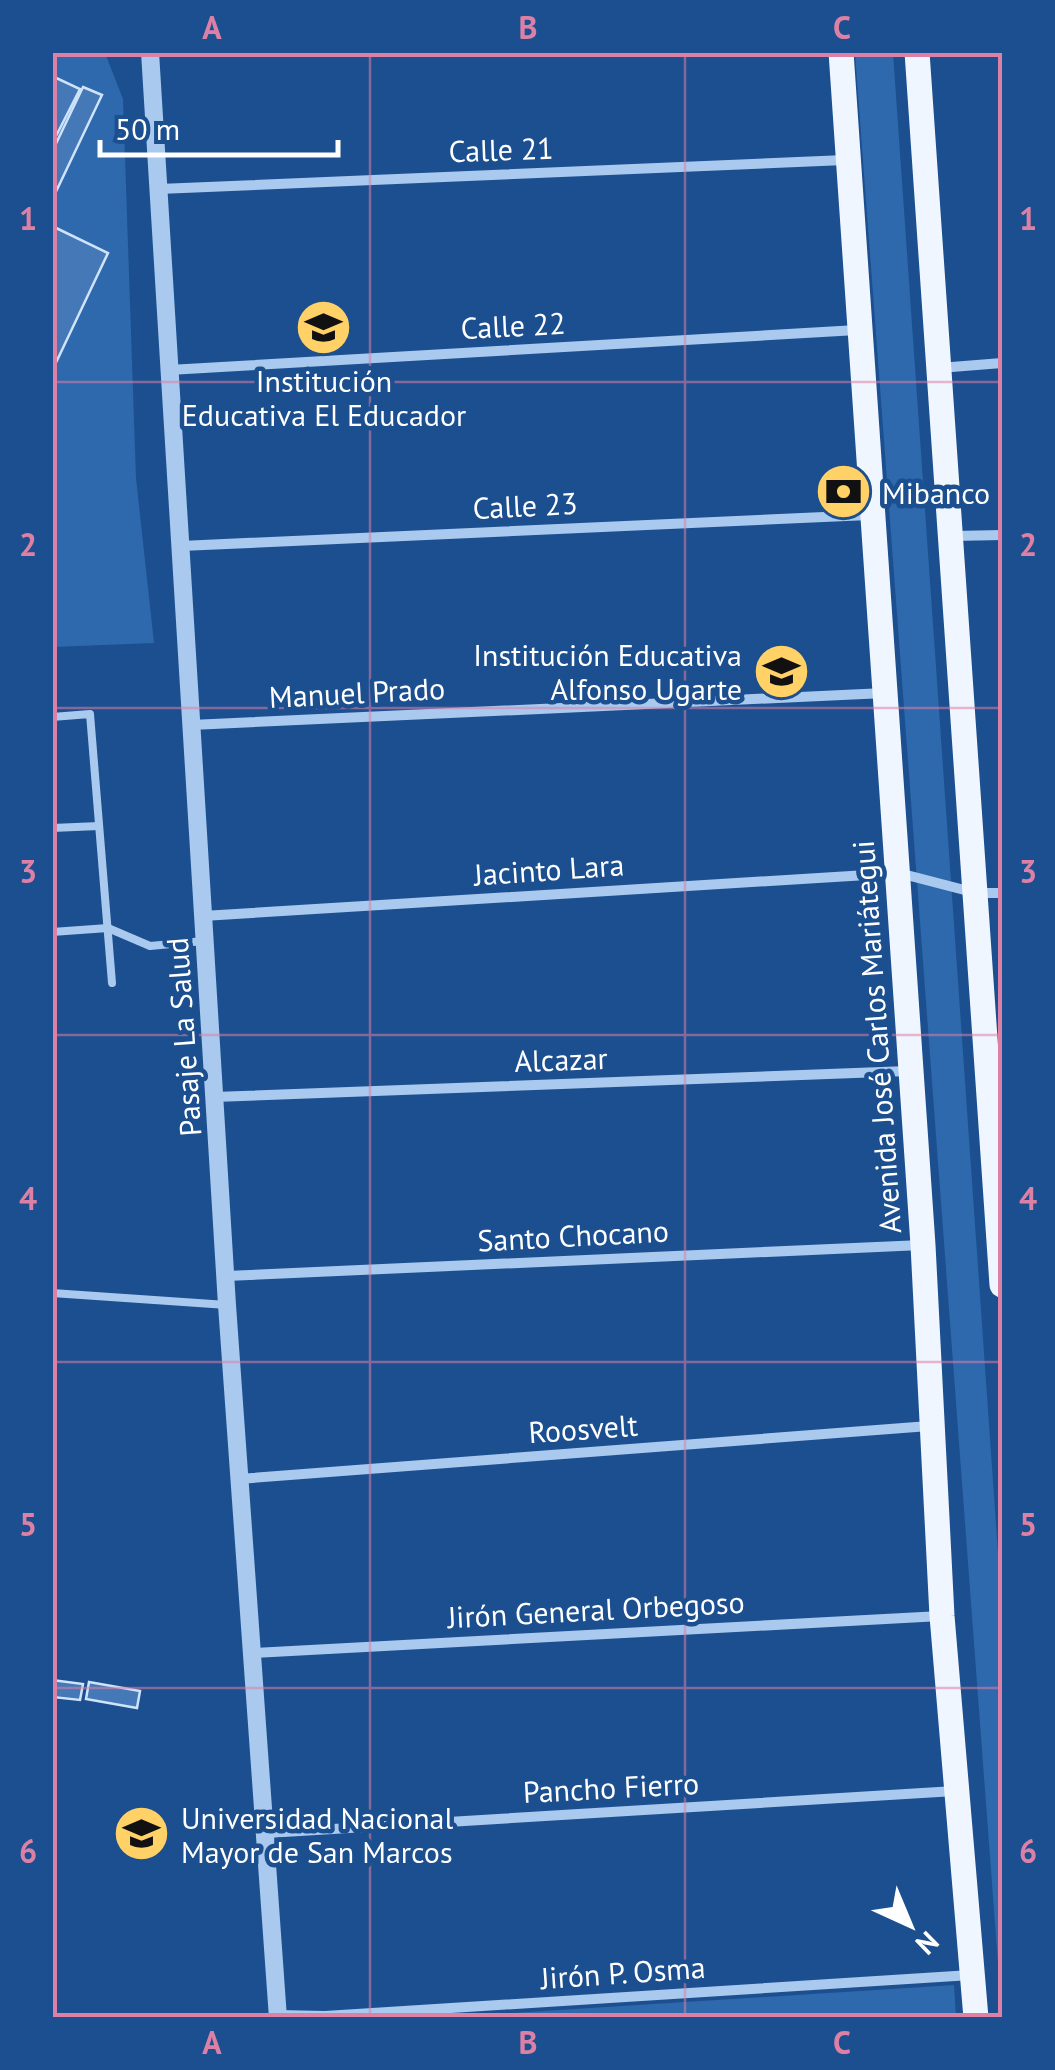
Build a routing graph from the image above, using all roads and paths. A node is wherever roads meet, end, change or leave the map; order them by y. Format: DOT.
graph roads {
  1 [pos="150,52"];
  2 [pos="841,52"];
  3 [pos="917,52"];
  4 [pos="846,160"];
  5 [pos="159,189"];
  6 [pos="859,330"];
  7 [pos="1002,363"];
  8 [pos="938,368"];
  9 [pos="169,370"];
  10 [pos="871,515"];
  11 [pos="1002,535"];
  12 [pos="951,536"];
  13 [pos="181,546"];
  14 [pos="886,693"];
  15 [pos="52,716"];
  16 [pos="191,725"];
  17 [pos="99,826"];
  18 [pos="52,828"];
  19 [pos="898,873"];
  20 [pos="976,893"];
  21 [pos="1002,893"];
  22 [pos="203,916"];
  23 [pos="108,928"];
  24 [pos="52,932"];
  25 [pos="204,942"];
  26 [pos="112,982"];
  27 [pos="910,1071"];
  28 [pos="214,1098"];
  29 [pos="996,1104"];
  30 [pos="923,1244"];
  31 [pos="226,1276"];
  32 [pos="1002,1285"];
  33 [pos="52,1292"];
  34 [pos="227,1305"];
  35 [pos="930,1426"];
  36 [pos="240,1480"];
  37 [pos="942,1616"];
  38 [pos="253,1653"];
  39 [pos="957,1791"];
  40 [pos="267,1833"];
  41 [pos="972,1975"];
  42 [pos="278,2016"];
  43 [pos="327,2017"];
  44 [pos="976,2018"];
  1 -- 5 [label="street, Pasaje La Salud"];
  2 -- 4 [label="main road, Avenida José Carlos Mariátegui"];
  3 -- 8 [label="main road"];
  4 -- 5 [label="street, Calle 21"];
  4 -- 6 [label="main road, Avenida José Carlos Mariátegui"];
  5 -- 9 [label="street, Pasaje La Salud"];
  6 -- 9 [label="street, Calle 22"];
  6 -- 10 [label="main road, Avenida José Carlos Mariátegui"];
  7 -- 8 [label="street"];
  8 -- 12 [label="main road"];
  9 -- 13 [label="street, Pasaje La Salud"];
  10 -- 13 [label="street, Calle 23"];
  10 -- 14 [label="main road, Avenida José Carlos Mariátegui"];
  11 -- 12 [label="street"];
  12 -- 20 [label="main road"];
  13 -- 16 [label="street, Pasaje La Salud"];
  14 -- 16 [label="street, Manuel Prado"];
  14 -- 19 [label="main road, Avenida José Carlos Mariátegui"];
  15 -- 17 [label="lane"];
  16 -- 22 [label="street, Pasaje La Salud"];
  17 -- 18 [label="lane"];
  17 -- 23 [label="lane"];
  19 -- 20 [label="street, Jacinto Lara"];
  19 -- 22 [label="street, Jacinto Lara"];
  19 -- 27 [label="main road, Avenida José Carlos Mariátegui"];
  20 -- 21 [label="street, Jacinto Lara"];
  20 -- 29 [label="main road"];
  22 -- 25 [label="street, Pasaje La Salud"];
  23 -- 24 [label="lane"];
  23 -- 25 [label="lane"];
  23 -- 26 [label="lane"];
  25 -- 28 [label="street, Pasaje La Salud"];
  27 -- 28 [label="street, Alcazar"];
  27 -- 30 [label="main road, Avenida José Carlos Mariátegui"];
  28 -- 31 [label="street, Pasaje La Salud"];
  29 -- 32 [label="main road"];
  30 -- 31 [label="street, Santo Chocano"];
  30 -- 35 [label="main road, Avenida José Carlos Mariátegui"];
  31 -- 34 [label="street, Pasaje La Salud"];
  33 -- 34 [label="lane"];
  34 -- 36 [label="street, Pasaje La Salud"];
  35 -- 36 [label="street, Roosvelt"];
  35 -- 37 [label="main road, Avenida José Carlos Mariátegui"];
  36 -- 38 [label="street, Pasaje La Salud"];
  37 -- 38 [label="street, Jirón General Orbegoso"];
  37 -- 39 [label="main road, Avenida José Carlos Mariátegui"];
  38 -- 40 [label="street, Pasaje La Salud"];
  39 -- 40 [label="street, Pancho Fierro"];
  39 -- 41 [label="main road, Avenida José Carlos Mariátegui"];
  40 -- 42 [label="street, Pasaje La Salud"];
  41 -- 43 [label="street, Jirón P. Osma"];
  41 -- 44 [label="main road, Avenida José Carlos Mariátegui"];
  42 -- 43 [label="street, Jirón P. Osma"];
}
